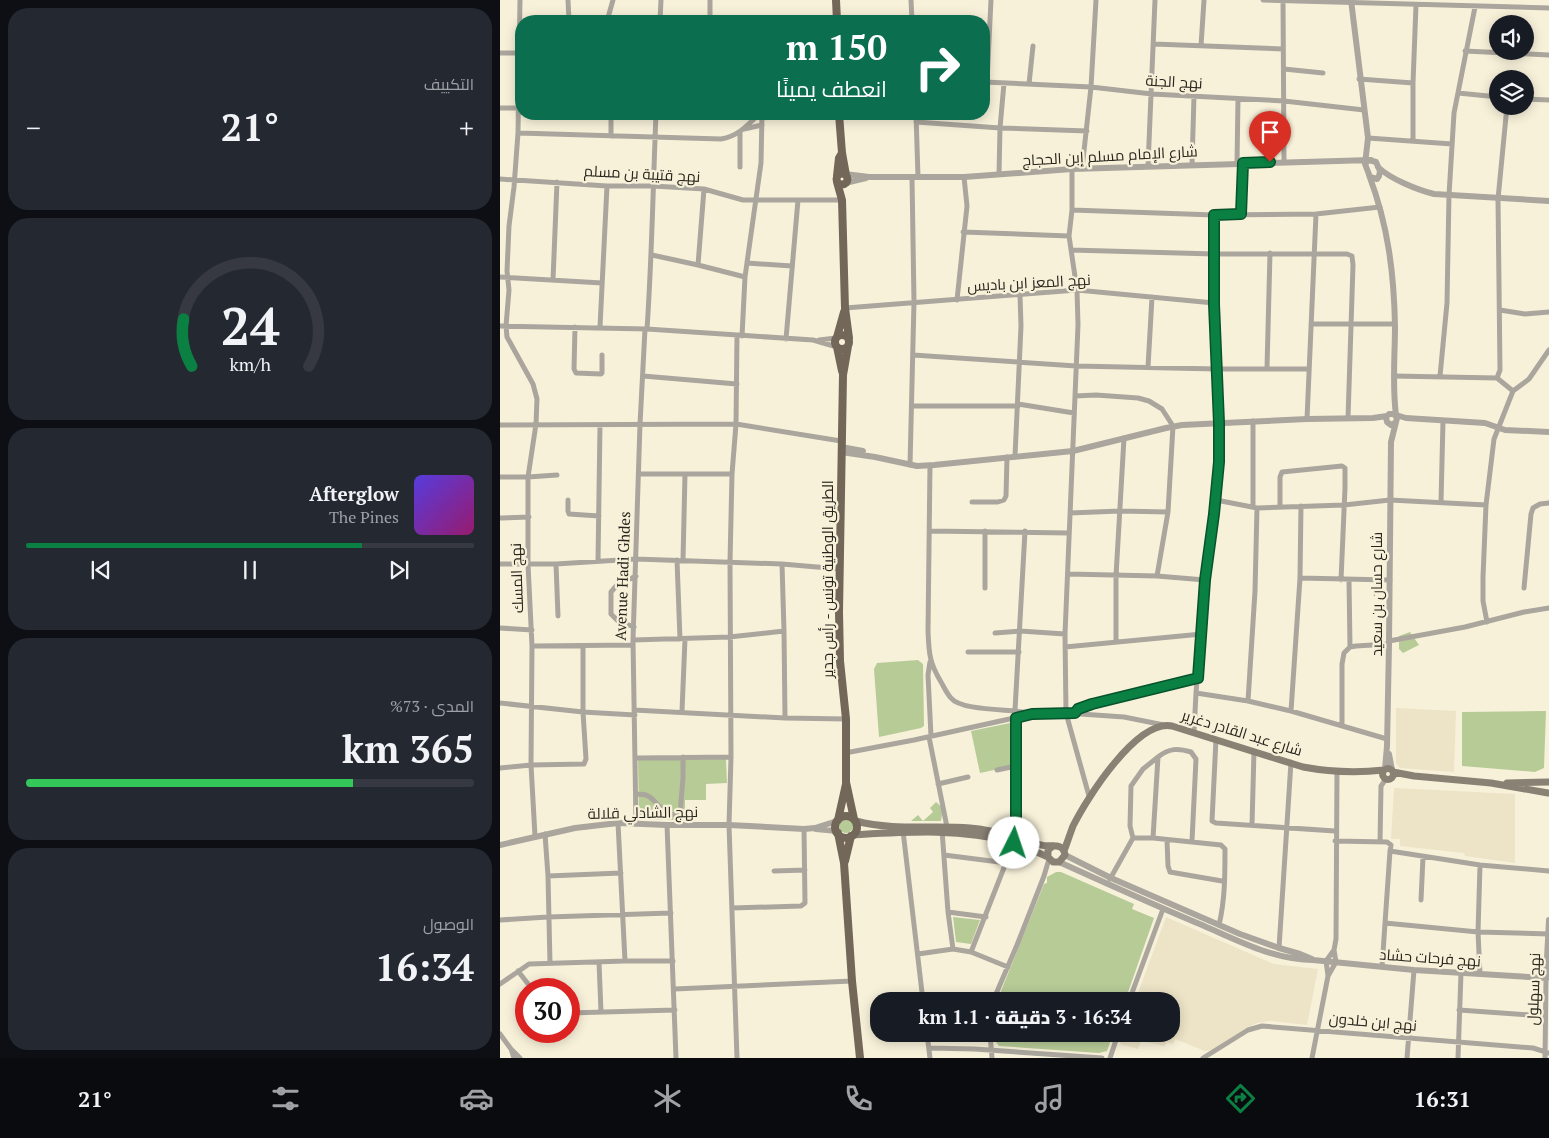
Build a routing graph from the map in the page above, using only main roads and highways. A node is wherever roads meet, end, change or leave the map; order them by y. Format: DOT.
graph roads {
  1 [pos="836,0"];
  2 [pos="837,15"];
  3 [pos="839,120"];
  4 [pos="845,308"];
  5 [pos="836,337"];
  6 [pos="849,342"];
  7 [pos="837,347"];
  8 [pos="843,375"];
  9 [pos="846,782"];
  10 [pos="1491,783"];
  11 [pos="1549,783"];
  12 [pos="1548,794"];
  13 [pos="855,820"];
  14 [pos="837,821"];
  15 [pos="1073,827"];
  16 [pos="903,829"];
  17 [pos="837,832"];
  18 [pos="852,836"];
  19 [pos="1015,840"];
  20 [pos="1055,845"];
  21 [pos="1064,853"];
  22 [pos="1053,860"];
  23 [pos="844,863"];
  24 [pos="860,1058"];
  1 -- 2 [label="main road"];
  3 -- 4 [label="main road, الطريق الوطنية تونس - رأس جدير"];
  4 -- 5 [label="main road, الطريق الوطنية تونس - رأس جدير"];
  4 -- 6 [label="main road, الطريق الوطنية تونس - رأس جدير"];
  5 -- 6 [label="main road"];
  5 -- 7 [label="main road"];
  6 -- 7 [label="main road"];
  6 -- 8 [label="main road, الطريق الوطنية تونس - رأس جدير"];
  7 -- 8 [label="main road, الطريق الوطنية تونس - رأس جدير"];
  8 -- 9 [label="main road, الطريق الوطنية تونس - رأس جدير"];
  9 -- 13 [label="main road, الطريق الوطنية تونس - رأس جدير"];
  9 -- 14 [label="main road, الطريق الوطنية تونس - رأس جدير"];
  10 -- 11 [label="main road, شارع عبد القادر دغرير"];
  10 -- 12 [label="main road, شارع عبد القادر دغرير"];
  10 -- 15 [label="main road, شارع عبد القادر دغرير"];
  11 -- 12 [label="main road"];
  13 -- 14 [label="main road"];
  13 -- 16 [label="main road"];
  13 -- 18 [label="main road"];
  14 -- 17 [label="main road"];
  15 -- 20 [label="main road, شارع عبد القادر دغرير"];
  15 -- 21 [label="main road, شارع عبد القادر دغرير"];
  16 -- 18 [label="main road"];
  16 -- 19 [label="main road"];
  17 -- 18 [label="main road"];
  17 -- 23 [label="main road"];
  18 -- 23 [label="main road"];
  19 -- 20 [label="main road"];
  19 -- 22 [label="main road"];
  20 -- 21 [label="main road"];
  20 -- 22 [label="main road, شارع عبد القادر دغرير"];
  21 -- 22 [label="main road"];
  23 -- 24 [label="main road"];
}
